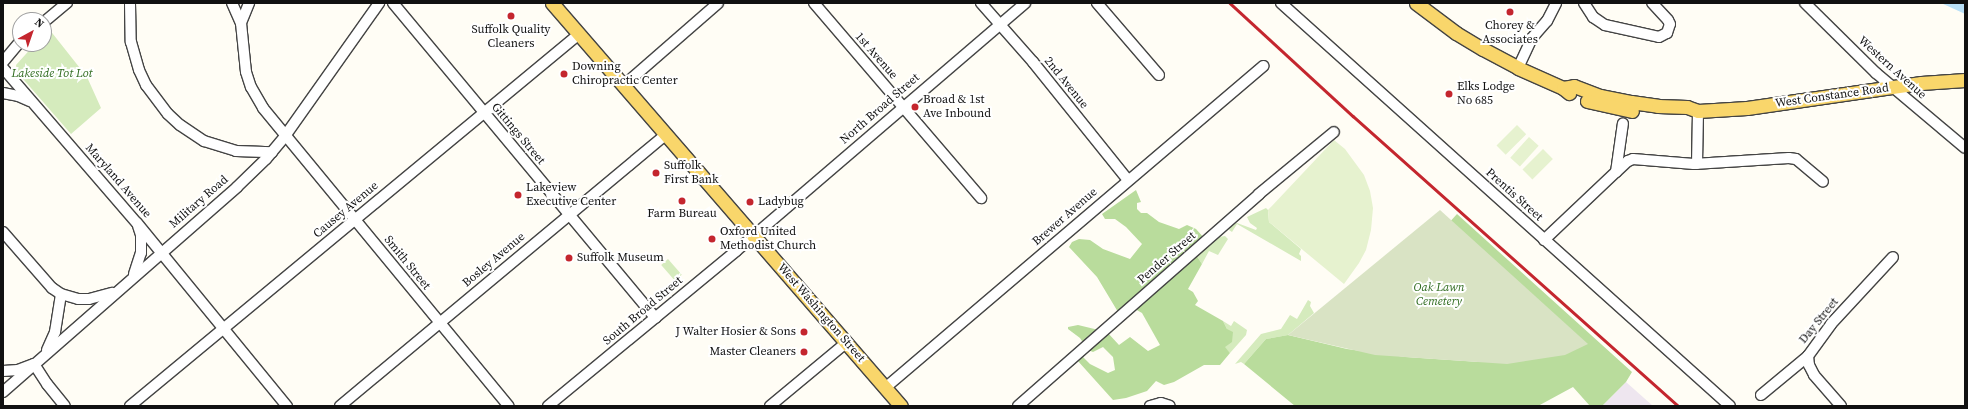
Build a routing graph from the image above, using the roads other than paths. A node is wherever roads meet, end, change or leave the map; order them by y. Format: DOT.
graph roads {
  1 [pos="68,3"];
  2 [pos="130,3"];
  3 [pos="232,3"];
  4 [pos="249,3"];
  5 [pos="379,3"];
  6 [pos="393,3"];
  7 [pos="552,3"];
  8 [pos="718,3"];
  9 [pos="814,3"];
  10 [pos="981,3"];
  11 [pos="1025,3"];
  12 [pos="1097,3"];
  13 [pos="1281,3"];
  14 [pos="1416,3"];
  15 [pos="1556,3"];
  16 [pos="1584,3"];
  17 [pos="1652,3"];
  18 [pos="1806,3"];
  19 [pos="52,16"];
  20 [pos="240,23"];
  21 [pos="1000,24"];
  22 [pos="579,34"];
  23 [pos="12,51"];
  24 [pos="3,62"];
  25 [pos="1263,66"];
  26 [pos="3,68"];
  27 [pos="1518,68"];
  28 [pos="1159,75"];
  29 [pos="1965,80"];
  30 [pos="623,86"];
  31 [pos="1892,87"];
  32 [pos="3,93"];
  33 [pos="32,102"];
  34 [pos="902,107"];
  35 [pos="1698,111"];
  36 [pos="484,113"];
  37 [pos="1623,123"];
  38 [pos="1334,132"];
  39 [pos="665,134"];
  40 [pos="285,136"];
  41 [pos="1965,148"];
  42 [pos="272,152"];
  43 [pos="1697,164"];
  44 [pos="1616,172"];
  45 [pos="1128,180"];
  46 [pos="1823,182"];
  47 [pos="981,198"];
  48 [pos="569,215"];
  49 [pos="354,220"];
  50 [pos="137,223"];
  51 [pos="3,232"];
  52 [pos="754,236"];
  53 [pos="1544,240"];
  54 [pos="161,252"];
  55 [pos="1893,257"];
  56 [pos="129,280"];
  57 [pos="119,289"];
  58 [pos="61,294"];
  59 [pos="655,318"];
  60 [pos="439,323"];
  61 [pos="223,329"];
  62 [pos="846,343"];
  63 [pos="43,356"];
  64 [pos="1808,356"];
  65 [pos="34,364"];
  66 [pos="3,371"];
  67 [pos="885,388"];
  68 [pos="3,392"];
  69 [pos="1760,394"];
  70 [pos="1166,404"];
  71 [pos="65,406"];
  72 [pos="130,406"];
  73 [pos="287,406"];
  74 [pos="340,406"];
  75 [pos="509,406"];
  76 [pos="548,406"];
  77 [pos="770,406"];
  78 [pos="901,406"];
  79 [pos="1018,406"];
  80 [pos="1150,406"];
  81 [pos="1730,406"];
  82 [pos="1841,406"];
  1 -- 19 [label="street"];
  2 -- 42 [label="street"];
  3 -- 20 [label="street, Smith Street"];
  4 -- 20 [label="street"];
  5 -- 40 [label="street, Military Road"];
  6 -- 36 [label="street, Gittings Street"];
  7 -- 22 [label="main road, West Washington Street"];
  8 -- 30 [label="street"];
  9 -- 34 [label="street, 1st Avenue"];
  10 -- 21 [label="street, 2nd Avenue"];
  11 -- 21 [label="street, North Broad Street"];
  12 -- 28 [label="street"];
  13 -- 53 [label="street, Prentis Street"];
  14 -- 27 [label="main road, West Constance Road"];
  15 -- 27 [label="street"];
  16 -- 17 [label="street"];
  18 -- 31 [label="street, Western Avenue"];
  20 -- 40 [label="street, Smith Street"];
  21 -- 34 [label="street, North Broad Street"];
  21 -- 45 [label="street, 2nd Avenue"];
  22 -- 30 [label="main road, West Washington Street"];
  22 -- 36 [label="street, Causey Avenue"];
  23 -- 24 [label="street"];
  25 -- 45 [label="street, Brewer Avenue"];
  26 -- 33 [label="street, Maryland Avenue"];
  27 -- 35 [label="main road, West Constance Road"];
  29 -- 31 [label="main road, West Constance Road"];
  30 -- 39 [label="main road, West Washington Street"];
  31 -- 35 [label="main road, West Constance Road"];
  31 -- 41 [label="street, Western Avenue"];
  32 -- 33 [label="street"];
  33 -- 50 [label="street, Maryland Avenue"];
  34 -- 47 [label="street, 1st Avenue"];
  34 -- 52 [label="street, North Broad Street"];
  35 -- 43 [label="street"];
  36 -- 48 [label="street, Gittings Street"];
  36 -- 49 [label="street, Causey Avenue"];
  37 -- 44 [label="street"];
  38 -- 79 [label="street, Pender Street"];
  39 -- 48 [label="street, Bosley Avenue"];
  39 -- 52 [label="main road, West Washington Street"];
  40 -- 42 [label="street, Military Road"];
  40 -- 49 [label="street, Smith Street"];
  42 -- 54 [label="street, Military Road"];
  43 -- 44 [label="street"];
  43 -- 46 [label="street"];
  44 -- 53 [label="street"];
  45 -- 67 [label="street, Brewer Avenue"];
  48 -- 59 [label="street, Gittings Street"];
  48 -- 60 [label="street, Bosley Avenue"];
  49 -- 60 [label="street, Smith Street"];
  49 -- 61 [label="street, Causey Avenue"];
  50 -- 54 [label="street, Maryland Avenue"];
  50 -- 56 [label="street"];
  51 -- 58 [label="street"];
  52 -- 59 [label="street, South Broad Street"];
  52 -- 62 [label="main road, West Washington Street"];
  53 -- 81 [label="street, Prentis Street"];
  54 -- 56 [label="street, Military Road"];
  54 -- 61 [label="street, Maryland Avenue"];
  55 -- 64 [label="street, Day Street"];
  56 -- 57 [label="street, Military Road"];
  57 -- 58 [label="street"];
  57 -- 63 [label="street, Military Road"];
  58 -- 63 [label="street"];
  59 -- 76 [label="street, South Broad Street"];
  60 -- 74 [label="street, Bosley Avenue"];
  60 -- 75 [label="street, Smith Street"];
  61 -- 72 [label="street, Causey Avenue"];
  61 -- 73 [label="street, Maryland Avenue"];
  62 -- 67 [label="main road, West Washington Street"];
  62 -- 77 [label="street"];
  63 -- 65 [label="street, Military Road"];
  64 -- 69 [label="street, Day Street"];
  64 -- 82 [label="street"];
  65 -- 66 [label="street"];
  65 -- 68 [label="street, Military Road"];
  65 -- 71 [label="street"];
  67 -- 78 [label="main road, West Washington Street"];
  70 -- 80 [label="street"];
}
